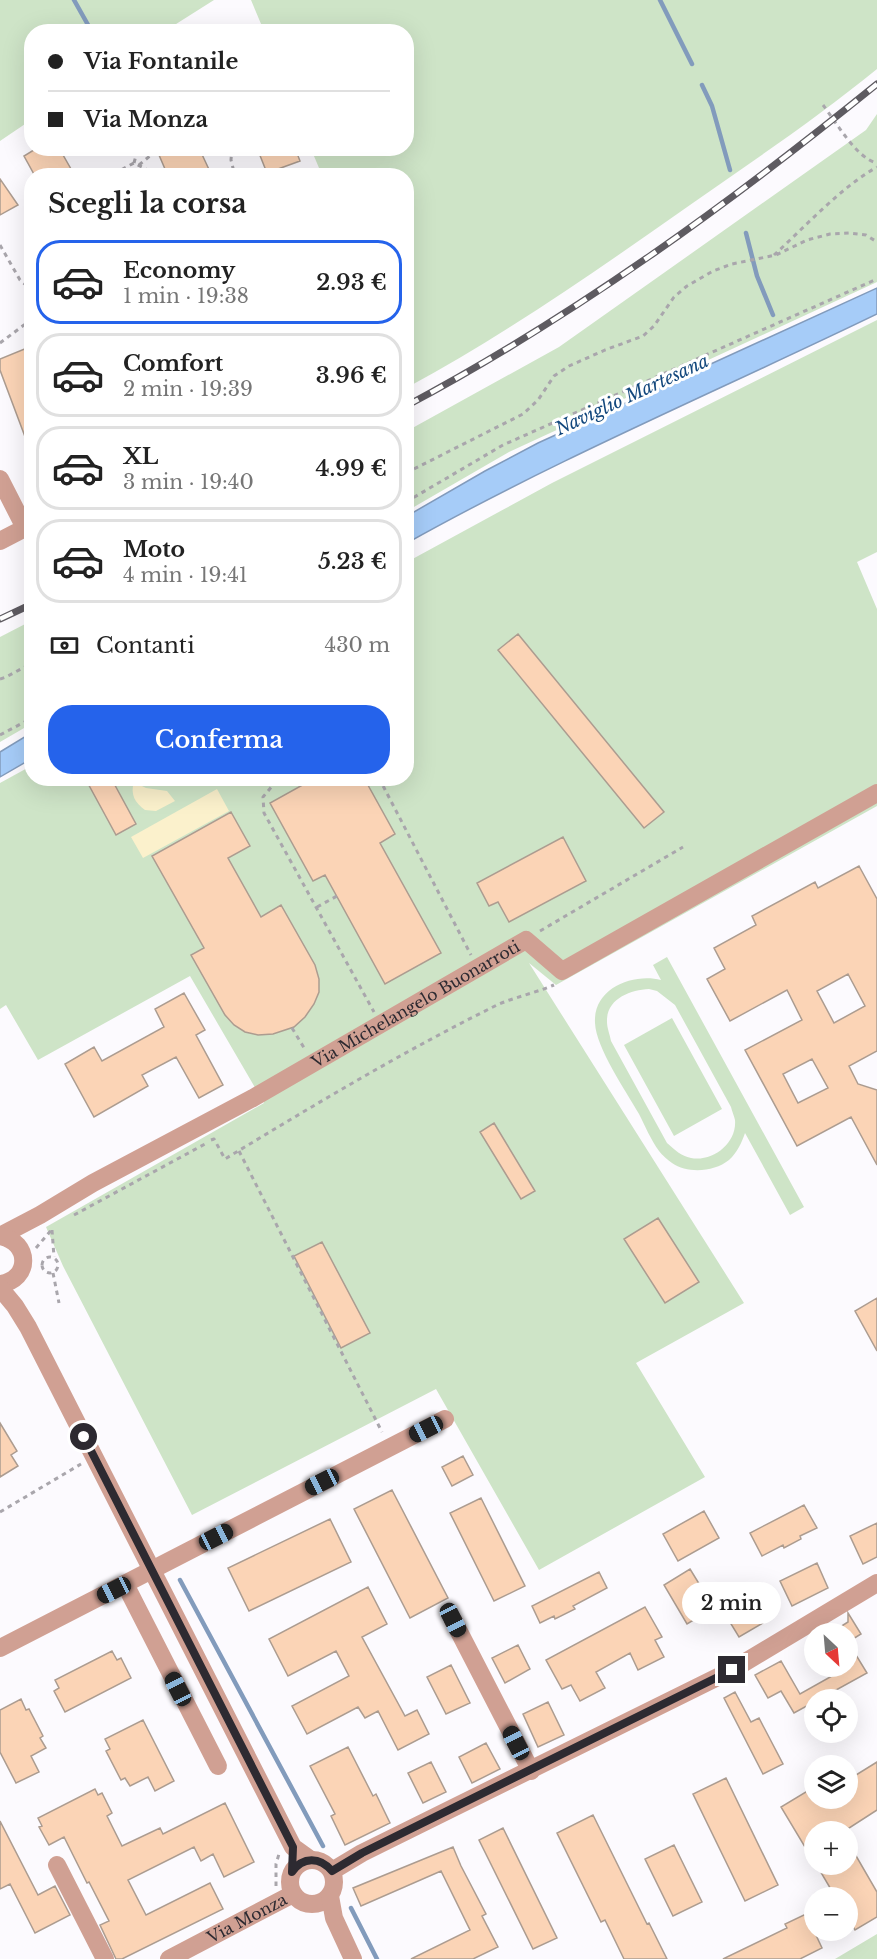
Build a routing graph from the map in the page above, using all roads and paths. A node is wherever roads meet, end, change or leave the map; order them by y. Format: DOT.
graph roads {
  1 [pos="823,105"];
  2 [pos="136,156"];
  3 [pos="150,156"];
  4 [pos="134,163"];
  5 [pos="139,165"];
  6 [pos="877,165"];
  7 [pos="124,168"];
  8 [pos="144,168"];
  9 [pos="877,242"];
  10 [pos="0,245"];
  11 [pos="773,256"];
  12 [pos="877,279"];
  13 [pos="24,283"];
  14 [pos="24,325"];
  15 [pos="0,343"];
  16 [pos="414,469"];
  17 [pos="0,479"];
  18 [pos="414,497"];
  19 [pos="24,526"];
  20 [pos="24,529"];
  21 [pos="0,541"];
  22 [pos="24,667"];
  23 [pos="0,678"];
  24 [pos="24,722"];
  25 [pos="0,735"];
  26 [pos="272,786"];
  27 [pos="383,786"];
  28 [pos="877,793"];
  29 [pos="682,847"];
  30 [pos="337,896"];
  31 [pos="317,907"];
  32 [pos="526,940"];
  33 [pos="477,968"];
  34 [pos="561,981"];
  35 [pos="381,1024"];
  36 [pos="292,1028"];
  37 [pos="313,1063"];
  38 [pos="239,1150"];
  39 [pos="67,1219"];
  40 [pos="46,1222"];
  41 [pos="57,1226"];
  42 [pos="0,1236"];
  43 [pos="28,1249"];
  44 [pos="54,1258"];
  45 [pos="53,1273"];
  46 [pos="6,1283"];
  47 [pos="59,1303"];
  48 [pos="445,1419"];
  49 [pos="383,1435"];
  50 [pos="83,1462"];
  51 [pos="0,1512"];
  52 [pos="151,1570"];
  53 [pos="877,1583"];
  54 [pos="124,1584"];
  55 [pos="453,1620"];
  56 [pos="0,1648"];
  57 [pos="218,1766"];
  58 [pos="531,1771"];
  59 [pos="291,1844"];
  60 [pos="311,1860"];
  61 [pos="57,1865"];
  62 [pos="332,1871"];
  63 [pos="292,1872"];
  64 [pos="271,1891"];
  65 [pos="293,1894"];
  66 [pos="322,1900"];
  67 [pos="105,1959"];
  68 [pos="169,1959"];
  69 [pos="348,1959"];
  70 [pos="353,1959"];
  1 -- 6 [label="path"];
  2 -- 4 [label="path"];
  3 -- 5 [label="path"];
  4 -- 5 [label="path"];
  4 -- 7 [label="path"];
  5 -- 8 [label="path"];
  6 -- 11 [label="path"];
  9 -- 11 [label="path"];
  10 -- 13 [label="path"];
  11 -- 16 [label="path"];
  12 -- 18 [label="path"];
  14 -- 15 [label="path"];
  17 -- 19 [label="street"];
  20 -- 21 [label="street"];
  22 -- 23 [label="path"];
  24 -- 25 [label="path"];
  26 -- 31 [label="path"];
  27 -- 33 [label="path"];
  28 -- 32 [label="street, Via Michelangelo Buonarroti"];
  29 -- 32 [label="path"];
  30 -- 31 [label="path"];
  31 -- 35 [label="path"];
  32 -- 33 [label="street, Via Michelangelo Buonarroti"];
  33 -- 35 [label="street, Via Michelangelo Buonarroti"];
  34 -- 38 [label="path"];
  35 -- 37 [label="street, Via Michelangelo Buonarroti"];
  36 -- 37 [label="path"];
  37 -- 40 [label="street, Via Michelangelo Buonarroti"];
  38 -- 39 [label="path"];
  38 -- 49 [label="path"];
  40 -- 41 [label="path"];
  40 -- 42 [label="street, Via Michelangelo Buonarroti"];
  40 -- 43 [label="street, Via Michelangelo Buonarroti"];
  40 -- 43 [label="path"];
  40 -- 44 [label="path"];
  42 -- 43 [label="street"];
  43 -- 46 [label="street"];
  44 -- 45 [label="path"];
  44 -- 45 [label="path"];
  45 -- 47 [label="path"];
  46 -- 52 [label="street"];
  48 -- 52 [label="street"];
  50 -- 51 [label="path"];
  52 -- 54 [label="street"];
  52 -- 59 [label="street"];
  53 -- 58 [label="street"];
  54 -- 56 [label="street"];
  54 -- 57 [label="street"];
  55 -- 58 [label="street"];
  58 -- 62 [label="street"];
  59 -- 60 [label="street"];
  59 -- 63 [label="street"];
  59 -- 64 [label="path"];
  60 -- 62 [label="street"];
  60 -- 63 [label="street"];
  61 -- 67 [label="street"];
  62 -- 66 [label="street"];
  63 -- 65 [label="street"];
  65 -- 66 [label="street"];
  65 -- 68 [label="street, Via Monza"];
  66 -- 69 [label="street"];
  66 -- 70 [label="street"];
}
